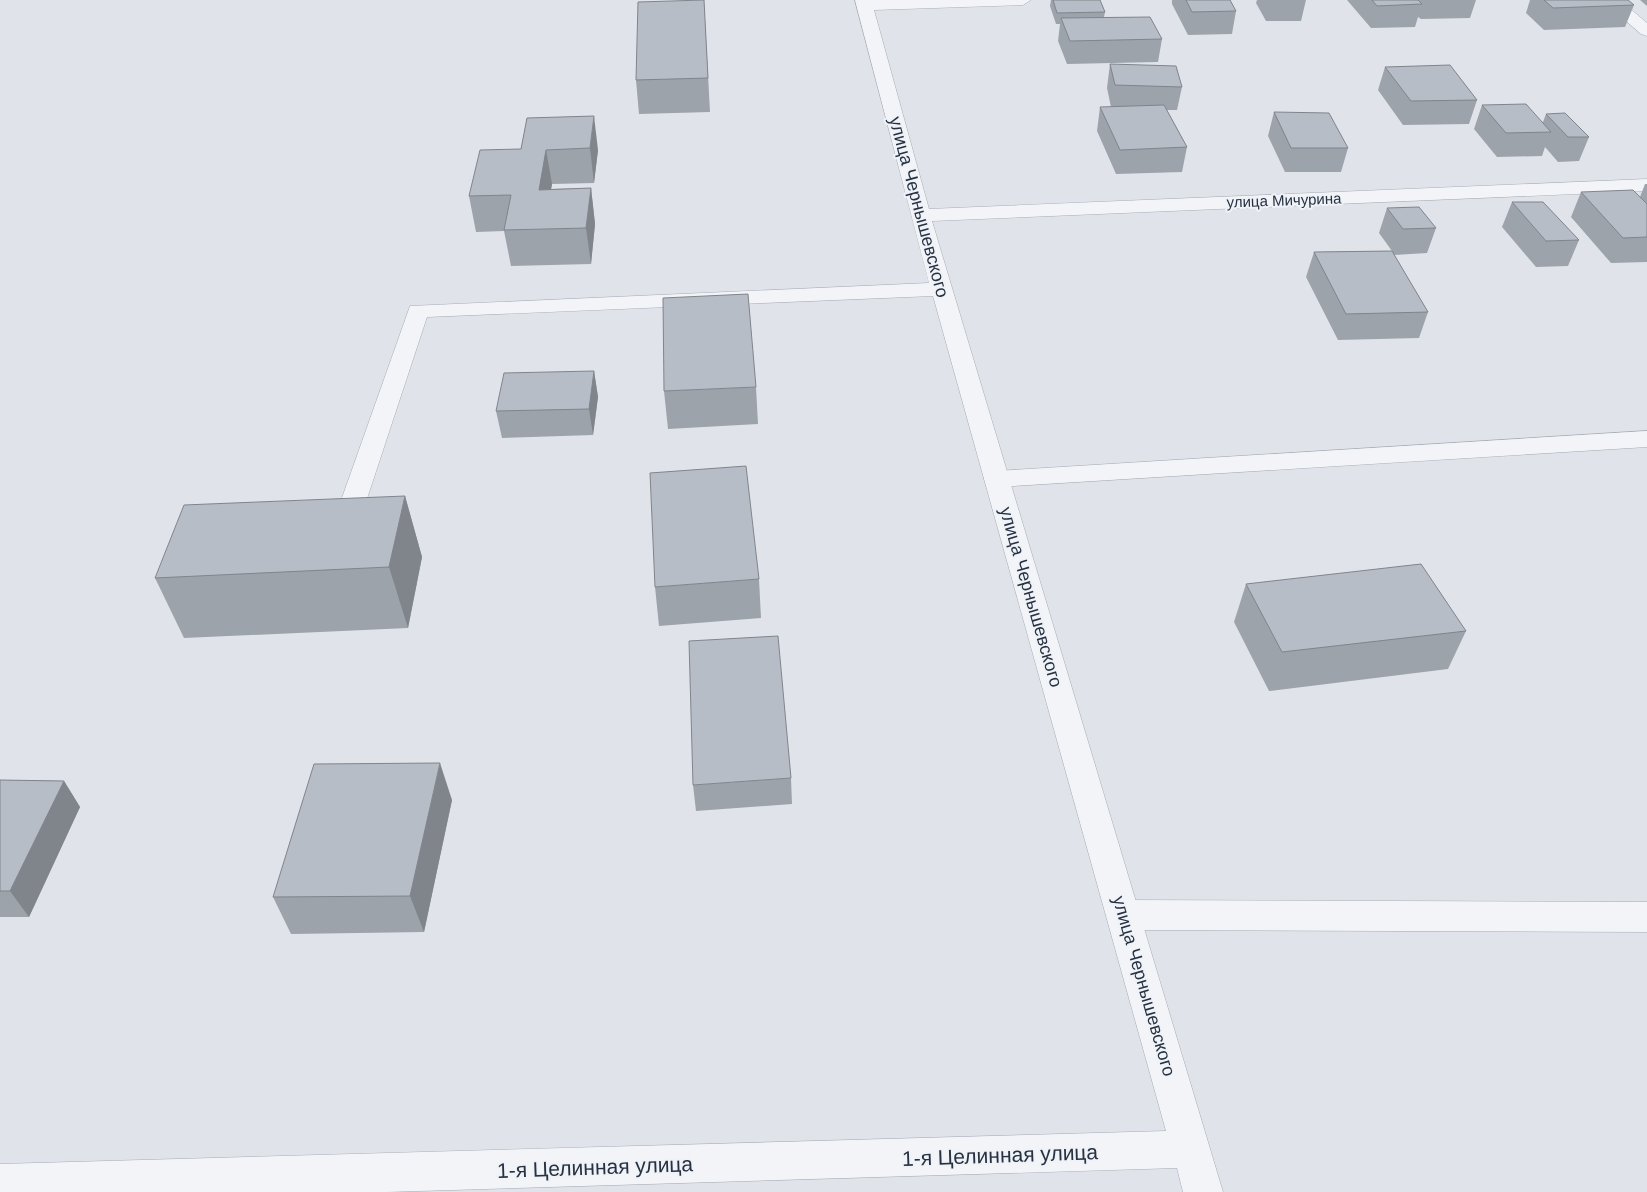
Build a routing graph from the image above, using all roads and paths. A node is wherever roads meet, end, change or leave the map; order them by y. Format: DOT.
graph roads {
  1 [pos="1023,0"];
  2 [pos="1610,0"];
  3 [pos="864,3"];
  4 [pos="1647,31"];
  5 [pos="1647,185"];
  6 [pos="921,215"];
  7 [pos="942,289"];
  8 [pos="1647,439"];
  9 [pos="997,479"];
  10 [pos="345,526"];
  11 [pos="1123,915"];
  12 [pos="1647,917"];
  13 [pos="1191,1149"];
  14 [pos="0,1184"];
  15 [pos="1203,1192"];
  1 -- 3 [label="street"];
  2 -- 4 [label="street"];
  3 -- 6 [label="street, улица Чернышевского"];
  5 -- 6 [label="street, улица Мичурина"];
  6 -- 7 [label="street, улица Чернышевского"];
  7 -- 9 [label="street, улица Чернышевского"];
  7 -- 10 [label="street"];
  8 -- 9 [label="street"];
  9 -- 11 [label="street, улица Чернышевского"];
  11 -- 12 [label="street"];
  11 -- 13 [label="street, улица Чернышевского"];
  13 -- 14 [label="street, 1-я Целинная улица"];
  13 -- 15 [label="street, улица Чернышевского"];
}
